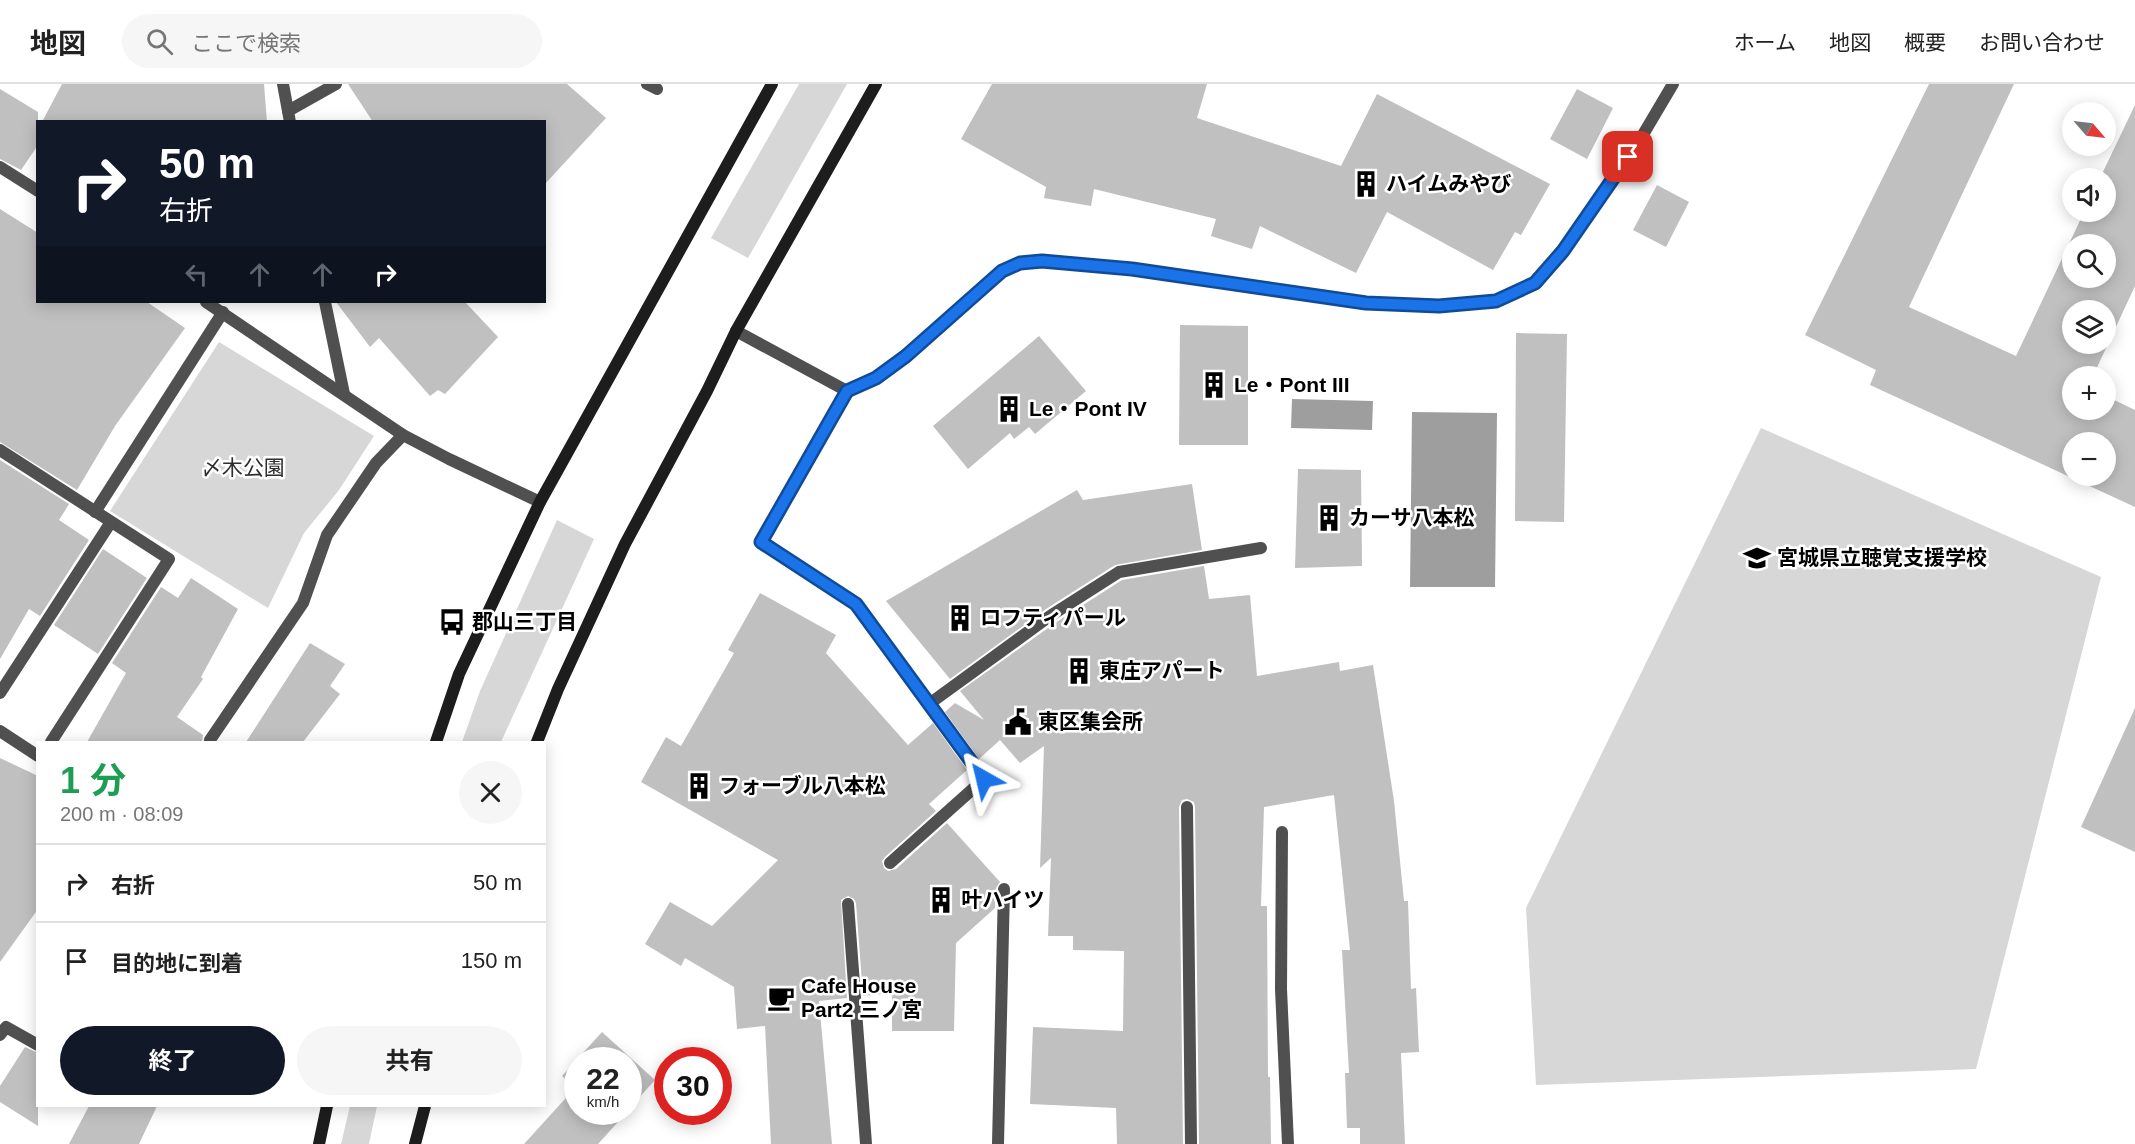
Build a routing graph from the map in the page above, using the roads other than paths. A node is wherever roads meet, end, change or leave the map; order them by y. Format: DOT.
graph roads {
  1 [pos="283,84"];
  2 [pos="336,84"];
  3 [pos="772,84"];
  4 [pos="876,84"];
  5 [pos="1673,84"];
  6 [pos="289,116"];
  7 [pos="0,167"];
  8 [pos="36,190"];
  9 [pos="208,303"];
  10 [pos="325,303"];
  11 [pos="223,312"];
  12 [pos="736,331"];
  13 [pos="847,391"];
  14 [pos="344,394"];
  15 [pos="403,435"];
  16 [pos="0,450"];
  17 [pos="540,502"];
  18 [pos="95,512"];
  19 [pos="111,522"];
  20 [pos="1261,548"];
  21 [pos="0,693"];
  22 [pos="929,704"];
  23 [pos="0,731"];
  24 [pos="210,740"];
  25 [pos="52,741"];
  26 [pos="436,741"];
  27 [pos="537,741"];
  28 [pos="36,755"];
  29 [pos="1188,807"];
  30 [pos="1282,832"];
  31 [pos="890,863"];
  32 [pos="1004,889"];
  33 [pos="848,904"];
  34 [pos="0,1035"];
  35 [pos="36,1044"];
  36 [pos="327,1107"];
  37 [pos="425,1107"];
  38 [pos="320,1144"];
  39 [pos="415,1144"];
  40 [pos="866,1144"];
  41 [pos="998,1144"];
  42 [pos="1191,1144"];
  43 [pos="1288,1144"];
  1 -- 6 [label="street"];
  2 -- 6 [label="street"];
  3 -- 17 [label="street"];
  4 -- 12 [label="street"];
  5 -- 13 [label="street"];
  7 -- 8 [label="street"];
  9 -- 11 [label="street"];
  10 -- 14 [label="street"];
  11 -- 14 [label="street"];
  11 -- 18 [label="street"];
  12 -- 13 [label="street"];
  12 -- 27 [label="street"];
  13 -- 22 [label="street"];
  14 -- 15 [label="street"];
  15 -- 17 [label="street"];
  15 -- 24 [label="street"];
  16 -- 18 [label="street"];
  17 -- 26 [label="street"];
  18 -- 19 [label="street"];
  19 -- 21 [label="street"];
  19 -- 25 [label="street"];
  20 -- 22 [label="street"];
  22 -- 31 [label="street"];
  23 -- 28 [label="street"];
  29 -- 42 [label="street"];
  30 -- 43 [label="street"];
  32 -- 41 [label="street"];
  33 -- 40 [label="street"];
  34 -- 35 [label="street"];
  36 -- 38 [label="street"];
  37 -- 39 [label="street"];
}
